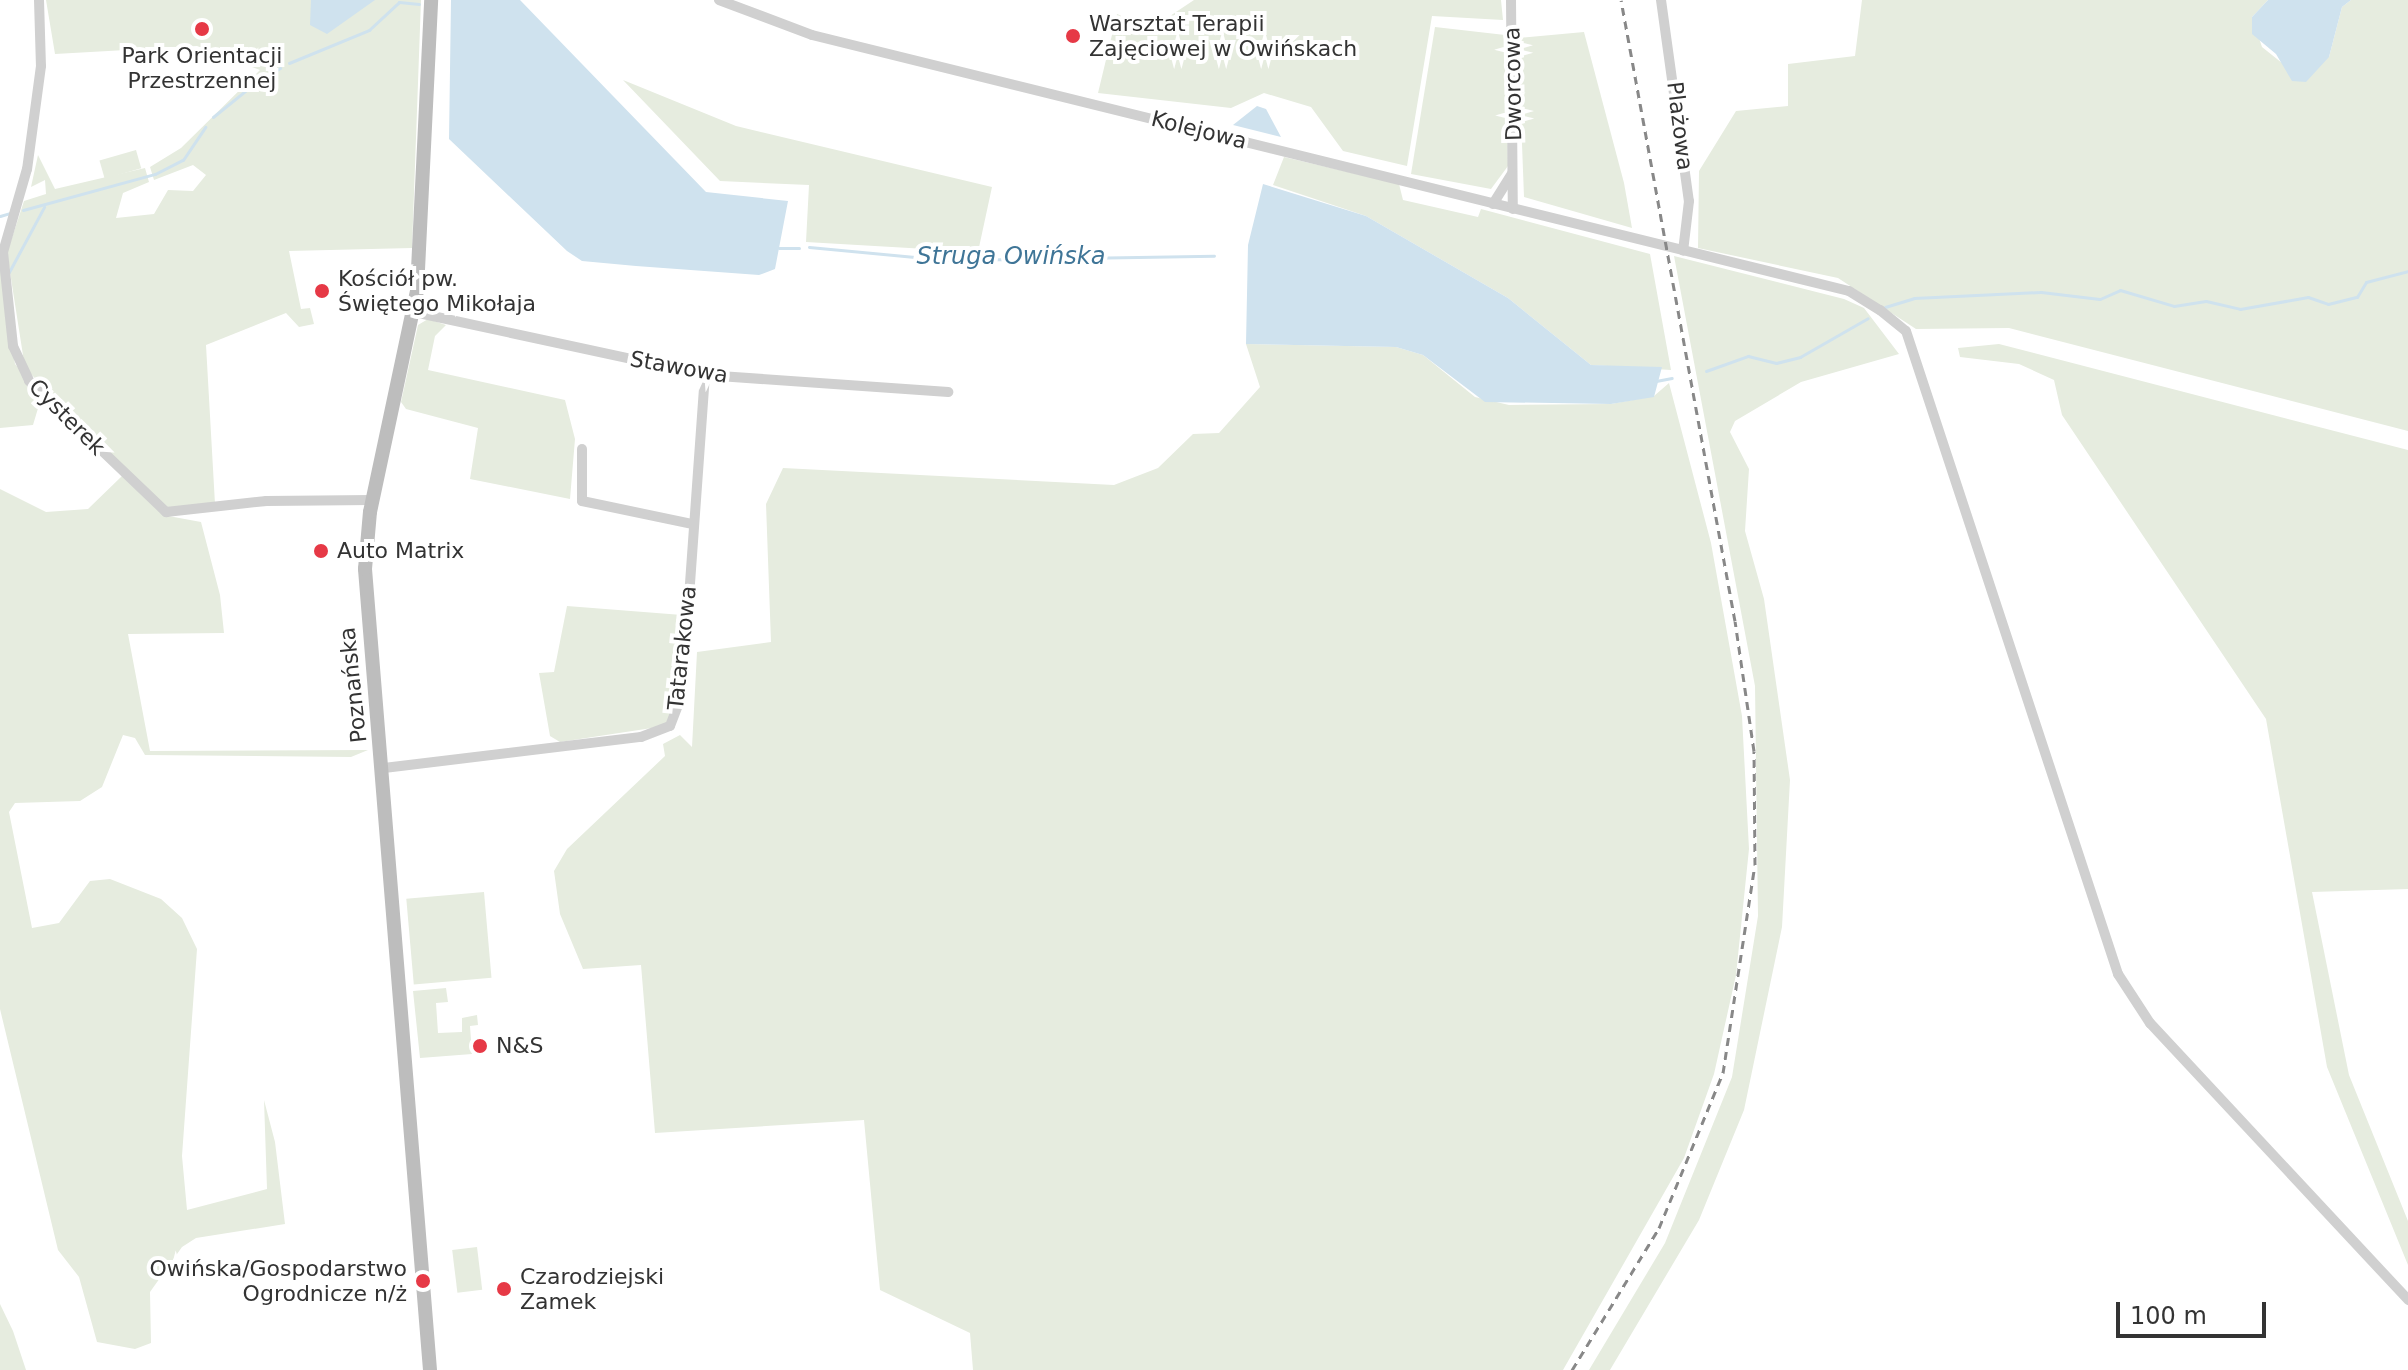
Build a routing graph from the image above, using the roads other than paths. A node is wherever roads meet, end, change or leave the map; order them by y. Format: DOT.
graph roads {
  1 [pos="39,0"];
  2 [pos="431,0"];
  3 [pos="719,0"];
  4 [pos="1511,0"];
  5 [pos="1661,0"];
  6 [pos="1514,168"];
  7 [pos="1493,204"];
  8 [pos="1513,209"];
  9 [pos="1683,251"];
  10 [pos="414,312"];
  11 [pos="705,375"];
  12 [pos="948,392"];
  13 [pos="582,449"];
  14 [pos="372,500"];
  15 [pos="692,524"];
  16 [pos="384,768"];
  17 [pos="2408,1300"];
  18 [pos="430,1370"];
  1 -- 14 [label="street, Cysterek"];
  2 -- 10 [label="main road, Poznańska"];
  3 -- 7 [label="street, Kolejowa"];
  4 -- 6 [label="street, Dworcowa"];
  5 -- 9 [label="street, Plażowa"];
  6 -- 7 [label="street, Dworcowa"];
  6 -- 8 [label="street, Dworcowa"];
  7 -- 8 [label="street, Kolejowa"];
  8 -- 9 [label="street, Kolejowa"];
  9 -- 17 [label="street, Kolejowa"];
  10 -- 11 [label="street, Stawowa"];
  10 -- 14 [label="main road, Poznańska"];
  11 -- 12 [label="street, Stawowa"];
  11 -- 15 [label="street, Tatarakowa"];
  13 -- 15 [label="street"];
  14 -- 16 [label="main road, Poznańska"];
  15 -- 16 [label="street, Tatarakowa"];
  16 -- 18 [label="main road, Poznańska"];
}
